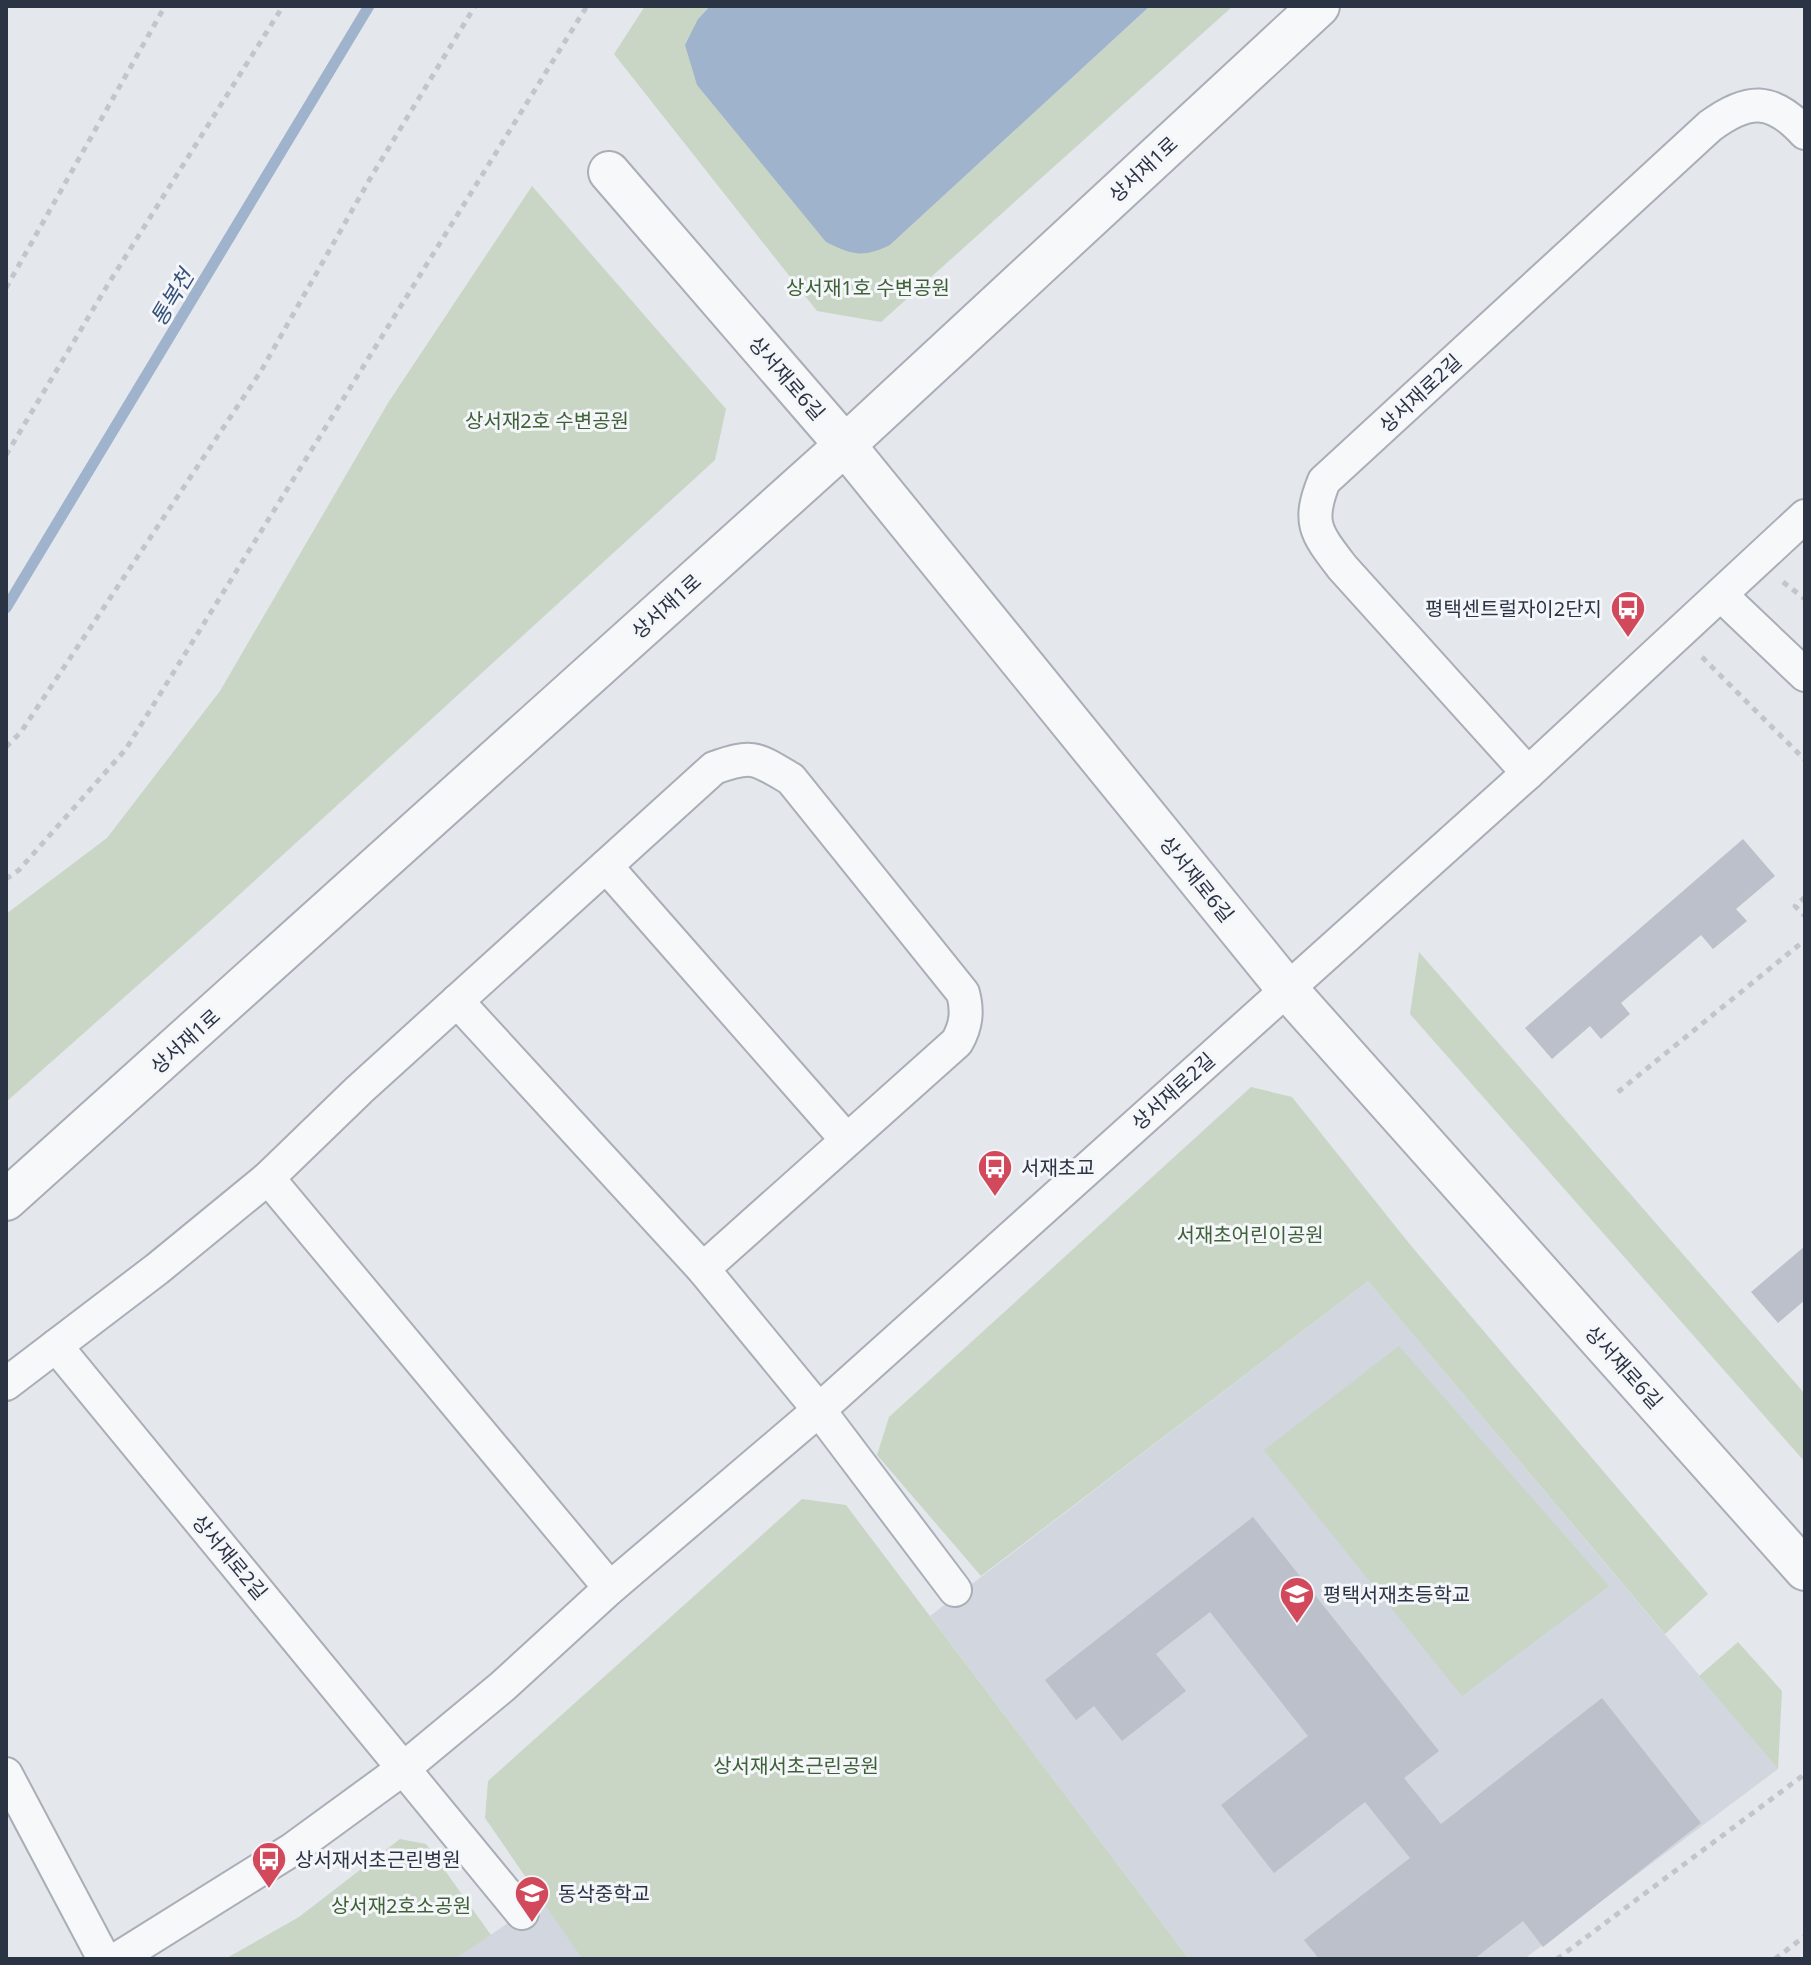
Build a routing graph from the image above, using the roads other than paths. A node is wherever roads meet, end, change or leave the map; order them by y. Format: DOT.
graph roads {
  1 [pos="1319,6"];
  2 [pos="1805,133"];
  3 [pos="609,172"];
  4 [pos="845,445"];
  5 [pos="1805,516"];
  6 [pos="1721,595"];
  7 [pos="1805,675"];
  8 [pos="1528,773"];
  9 [pos="606,866"];
  10 [pos="1287,989"];
  11 [pos="457,1001"];
  12 [pos="846,1139"];
  13 [pos="268,1178"];
  14 [pos="6,1200"];
  15 [pos="703,1269"];
  16 [pos="56,1346"];
  17 [pos="6,1384"];
  18 [pos="819,1410"];
  19 [pos="1805,1570"];
  20 [pos="610,1588"];
  21 [pos="955,1590"];
  22 [pos="404,1768"];
  23 [pos="6,1774"];
  24 [pos="522,1913"];
  25 [pos="104,1959"];
  26 [pos="117,1959"];
  1 -- 4 [label="street, 상서재1로"];
  2 -- 8 [label="street, 상서재로2길"];
  3 -- 4 [label="street, 상서재로6길"];
  4 -- 10 [label="street, 상서재로6길"];
  4 -- 14 [label="street, 상서재1로"];
  5 -- 6 [label="street, 상서재로2길"];
  6 -- 7 [label="street"];
  6 -- 8 [label="street, 상서재로2길"];
  8 -- 10 [label="street, 상서재로2길"];
  9 -- 11 [label="street"];
  9 -- 12 [label="street"];
  9 -- 12 [label="street"];
  10 -- 18 [label="street, 상서재로2길"];
  10 -- 19 [label="street, 상서재로6길"];
  11 -- 13 [label="street"];
  11 -- 15 [label="street"];
  12 -- 15 [label="street"];
  13 -- 16 [label="street"];
  13 -- 20 [label="street"];
  15 -- 18 [label="street"];
  16 -- 17 [label="street"];
  16 -- 22 [label="street, 상서재로2길"];
  18 -- 20 [label="street, 상서재로2길"];
  18 -- 21 [label="street"];
  20 -- 22 [label="street, 상서재로2길"];
  22 -- 24 [label="street"];
  22 -- 26 [label="street, 상서재로2길"];
  23 -- 25 [label="street"];
}
